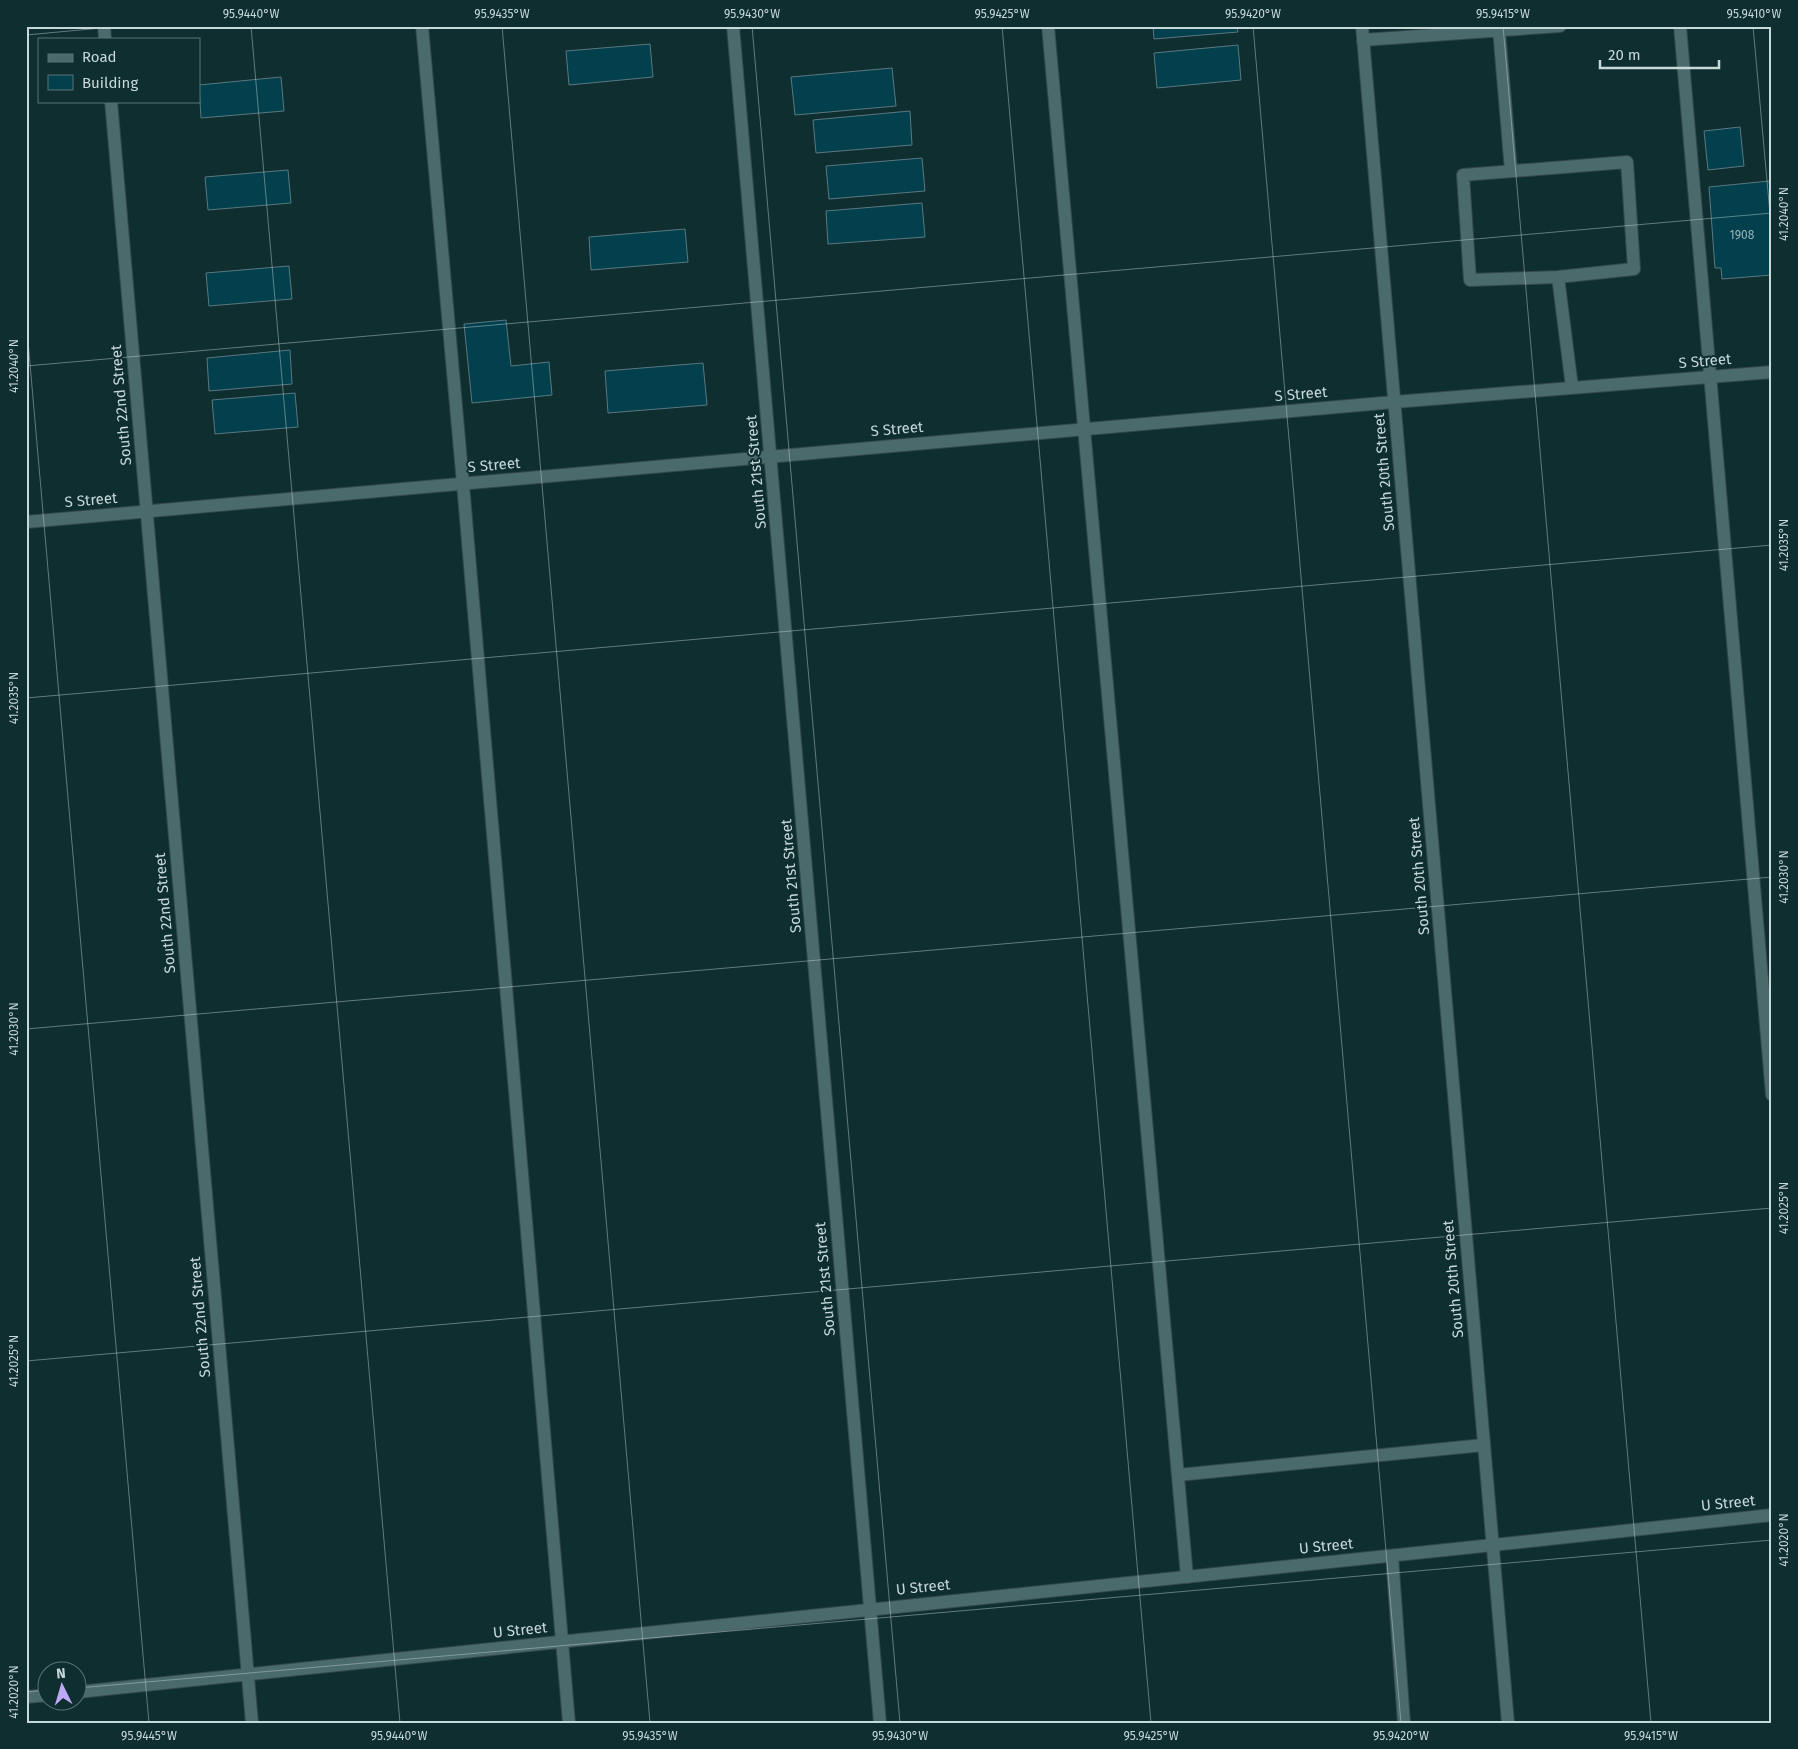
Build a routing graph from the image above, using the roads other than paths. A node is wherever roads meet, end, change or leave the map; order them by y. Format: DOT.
graph roads {
  1 [pos="422,26"];
  2 [pos="733,26"];
  3 [pos="1048,26"];
  4 [pos="1362,26"];
  5 [pos="1560,26"];
  6 [pos="1680,26"];
  7 [pos="1499,30"];
  8 [pos="1363,40"];
  9 [pos="111,102"];
  10 [pos="1511,171"];
  11 [pos="1558,277"];
  12 [pos="1772,372"];
  13 [pos="1711,377"];
  14 [pos="1572,388"];
  15 [pos="1394,402"];
  16 [pos="1084,430"];
  17 [pos="770,457"];
  18 [pos="463,484"];
  19 [pos="147,512"];
  20 [pos="26,522"];
  21 [pos="1772,1090"];
  22 [pos="1772,1095"];
  23 [pos="1484,1445"];
  24 [pos="1178,1476"];
  25 [pos="1772,1514"];
  26 [pos="1493,1545"];
  27 [pos="1392,1556"];
  28 [pos="1188,1577"];
  29 [pos="870,1609"];
  30 [pos="562,1642"];
  31 [pos="248,1675"];
  32 [pos="88,1691"];
  33 [pos="252,1723"];
  34 [pos="569,1723"];
  35 [pos="880,1723"];
  36 [pos="1404,1723"];
  37 [pos="1508,1723"];
  1 -- 18 [label="street"];
  2 -- 17 [label="street, South 21st Street"];
  3 -- 16 [label="street"];
  4 -- 8 [label="street, South 20th Street"];
  5 -- 7 [label="street"];
  6 -- 13 [label="street"];
  7 -- 8 [label="street"];
  7 -- 10 [label="street"];
  8 -- 15 [label="street, South 20th Street"];
  9 -- 19 [label="street, South 22nd Street"];
  10 -- 11 [label="street"];
  10 -- 11 [label="street"];
  11 -- 14 [label="street"];
  12 -- 13 [label="street, S Street"];
  13 -- 14 [label="street, S Street"];
  13 -- 21 [label="street"];
  14 -- 15 [label="street, S Street"];
  15 -- 16 [label="street, S Street"];
  15 -- 23 [label="street, South 20th Street"];
  16 -- 17 [label="street, S Street"];
  16 -- 24 [label="street"];
  17 -- 18 [label="street, S Street"];
  17 -- 29 [label="street, South 21st Street"];
  18 -- 19 [label="street, S Street"];
  18 -- 30 [label="street"];
  19 -- 20 [label="street, S Street"];
  19 -- 31 [label="street, South 22nd Street"];
  21 -- 22 [label="street"];
  23 -- 24 [label="street"];
  23 -- 26 [label="street, South 20th Street"];
  24 -- 28 [label="street"];
  25 -- 26 [label="street, U Street"];
  26 -- 27 [label="street, U Street"];
  26 -- 37 [label="street, South 20th Street"];
  27 -- 28 [label="street, U Street"];
  27 -- 36 [label="street"];
  28 -- 29 [label="street, U Street"];
  29 -- 30 [label="street, U Street"];
  29 -- 35 [label="street, South 21st Street"];
  30 -- 31 [label="street, U Street"];
  30 -- 34 [label="street"];
  31 -- 32 [label="street, U Street"];
  31 -- 33 [label="street, South 22nd Street"];
}
